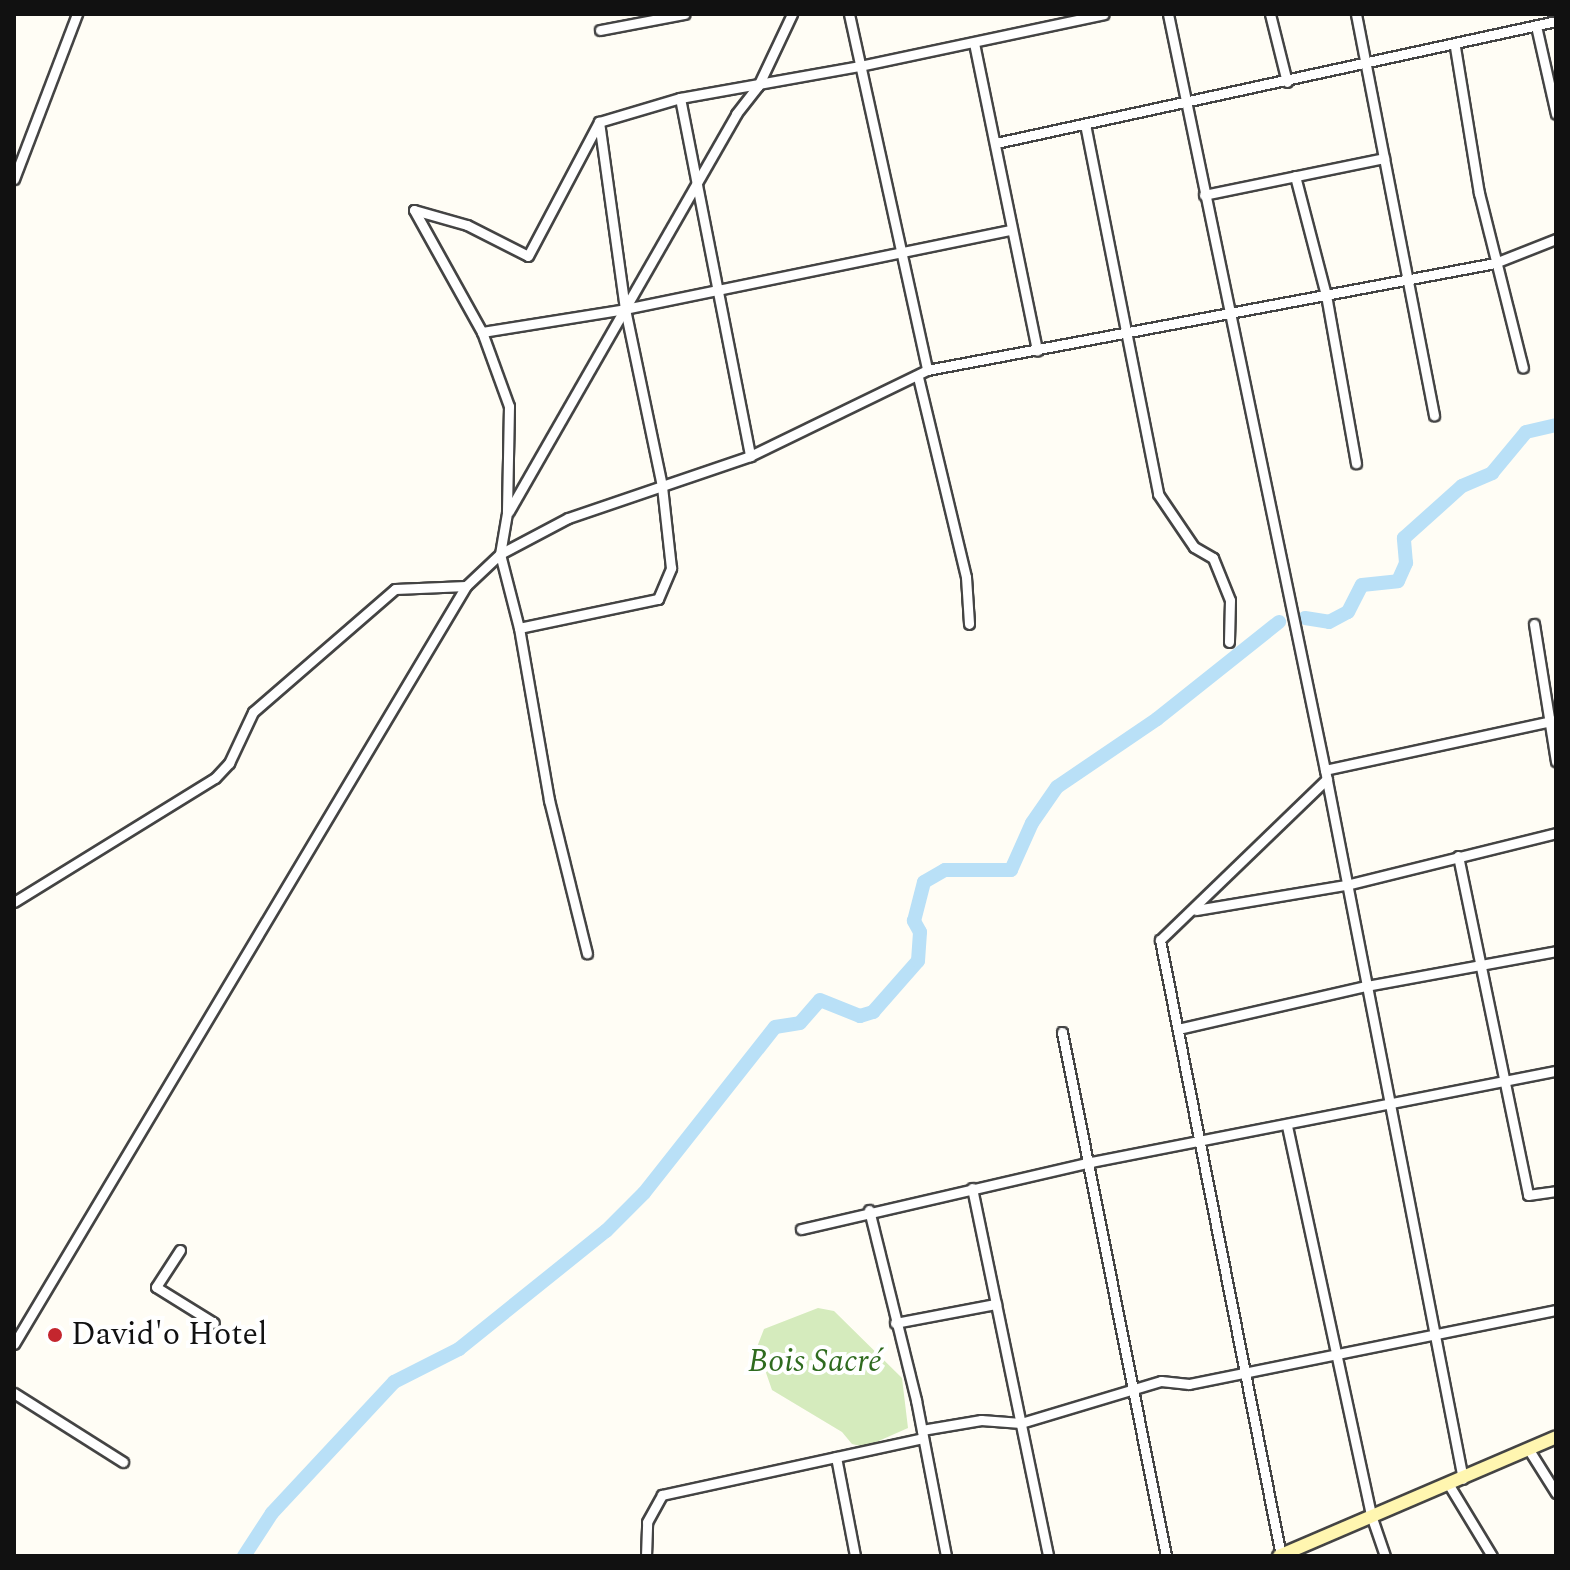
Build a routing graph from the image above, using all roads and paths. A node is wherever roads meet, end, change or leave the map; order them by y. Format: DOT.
graph roads {
  1 [pos="77,14"];
  2 [pos="685,14"];
  3 [pos="792,14"];
  4 [pos="849,14"];
  5 [pos="1104,14"];
  6 [pos="1168,14"];
  7 [pos="1270,14"];
  8 [pos="1356,14"];
  9 [pos="1556,21"];
  10 [pos="1536,26"];
  11 [pos="600,30"];
  12 [pos="974,43"];
  13 [pos="1455,47"];
  14 [pos="860,66"];
  15 [pos="1367,66"];
  16 [pos="1287,82"];
  17 [pos="758,86"];
  18 [pos="680,98"];
  19 [pos="1183,103"];
  20 [pos="1556,114"];
  21 [pos="599,122"];
  22 [pos="1085,124"];
  23 [pos="996,143"];
  24 [pos="1384,158"];
  25 [pos="1295,176"];
  26 [pos="14,179"];
  27 [pos="696,185"];
  28 [pos="1204,195"];
  29 [pos="1011,230"];
  30 [pos="1556,239"];
  31 [pos="898,251"];
  32 [pos="1495,263"];
  33 [pos="1410,279"];
  34 [pos="720,288"];
  35 [pos="1326,295"];
  36 [pos="625,309"];
  37 [pos="1228,312"];
  38 [pos="482,332"];
  39 [pos="1129,335"];
  40 [pos="1037,351"];
  41 [pos="1523,368"];
  42 [pos="927,370"];
  43 [pos="918,377"];
  44 [pos="1434,416"];
  45 [pos="750,456"];
  46 [pos="1356,463"];
  47 [pos="662,486"];
  48 [pos="507,513"];
  49 [pos="500,554"];
  50 [pos="466,586"];
  51 [pos="969,624"];
  52 [pos="1534,624"];
  53 [pos="519,628"];
  54 [pos="1229,642"];
  55 [pos="1552,721"];
  56 [pos="1556,761"];
  57 [pos="1326,775"];
  58 [pos="1556,833"];
  59 [pos="1458,856"];
  60 [pos="1346,885"];
  61 [pos="14,902"];
  62 [pos="1195,911"];
  63 [pos="1556,951"];
  64 [pos="587,953"];
  65 [pos="1480,965"];
  66 [pos="1366,986"];
  67 [pos="1178,1029"];
  68 [pos="1062,1032"];
  69 [pos="1556,1071"];
  70 [pos="1505,1080"];
  71 [pos="1387,1102"];
  72 [pos="1287,1126"];
  73 [pos="1202,1142"];
  74 [pos="1091,1162"];
  75 [pos="972,1188"];
  76 [pos="1555,1193"];
  77 [pos="869,1210"];
  78 [pos="801,1229"];
  79 [pos="180,1250"];
  80 [pos="996,1304"];
  81 [pos="1556,1310"];
  82 [pos="214,1323"];
  83 [pos="895,1323"];
  84 [pos="1435,1338"];
  85 [pos="14,1344"];
  86 [pos="1339,1352"];
  87 [pos="1244,1372"];
  88 [pos="1132,1390"];
  89 [pos="14,1393"];
  90 [pos="1021,1423"];
  91 [pos="922,1434"];
  92 [pos="1556,1437"];
  93 [pos="1529,1450"];
  94 [pos="836,1457"];
  95 [pos="123,1462"];
  96 [pos="1463,1479"];
  97 [pos="1449,1485"];
  98 [pos="1556,1493"];
  99 [pos="1372,1518"];
  100 [pos="646,1556"];
  101 [pos="855,1556"];
  102 [pos="946,1556"];
  103 [pos="1048,1556"];
  104 [pos="1166,1556"];
  105 [pos="1280,1556"];
  106 [pos="1385,1556"];
  107 [pos="1492,1556"];
  1 -- 26 [label="street"];
  2 -- 11 [label="street"];
  3 -- 17 [label="street"];
  4 -- 14 [label="street"];
  5 -- 12 [label="street"];
  6 -- 19 [label="street"];
  7 -- 16 [label="street"];
  8 -- 15 [label="street"];
  9 -- 10 [label="street"];
  10 -- 13 [label="street"];
  10 -- 20 [label="street"];
  12 -- 14 [label="street"];
  12 -- 23 [label="street"];
  13 -- 15 [label="street"];
  13 -- 32 [label="street"];
  14 -- 17 [label="street"];
  14 -- 31 [label="street"];
  15 -- 16 [label="street"];
  15 -- 24 [label="street"];
  16 -- 19 [label="street"];
  17 -- 18 [label="street"];
  17 -- 27 [label="street"];
  18 -- 21 [label="street"];
  18 -- 27 [label="street"];
  19 -- 22 [label="street"];
  19 -- 28 [label="street"];
  21 -- 36 [label="street"];
  21 -- 38 [label="street"];
  22 -- 23 [label="street"];
  22 -- 39 [label="street"];
  23 -- 29 [label="street"];
  24 -- 25 [label="street"];
  24 -- 33 [label="street"];
  25 -- 28 [label="street"];
  25 -- 35 [label="street"];
  27 -- 34 [label="street"];
  27 -- 36 [label="street"];
  28 -- 37 [label="street"];
  29 -- 31 [label="street"];
  29 -- 40 [label="street"];
  30 -- 32 [label="street"];
  31 -- 34 [label="street"];
  31 -- 42 [label="street"];
  32 -- 33 [label="street"];
  32 -- 41 [label="street"];
  33 -- 35 [label="street"];
  33 -- 44 [label="street"];
  34 -- 36 [label="street"];
  34 -- 45 [label="street"];
  35 -- 37 [label="street"];
  35 -- 46 [label="street"];
  36 -- 38 [label="street"];
  36 -- 47 [label="street"];
  36 -- 48 [label="street"];
  37 -- 39 [label="street"];
  37 -- 57 [label="street"];
  38 -- 48 [label="street"];
  39 -- 40 [label="street"];
  39 -- 54 [label="street"];
  40 -- 42 [label="street"];
  42 -- 43 [label="street"];
  43 -- 45 [label="street"];
  43 -- 51 [label="street"];
  45 -- 47 [label="street"];
  47 -- 49 [label="street"];
  47 -- 53 [label="street"];
  48 -- 49 [label="street"];
  49 -- 50 [label="street"];
  49 -- 53 [label="street"];
  50 -- 61 [label="street"];
  50 -- 85 [label="street"];
  52 -- 55 [label="street"];
  53 -- 64 [label="street"];
  55 -- 56 [label="street"];
  55 -- 57 [label="street"];
  57 -- 60 [label="street"];
  57 -- 62 [label="street"];
  58 -- 59 [label="street"];
  59 -- 60 [label="street"];
  59 -- 65 [label="street"];
  60 -- 62 [label="street"];
  60 -- 66 [label="street"];
  62 -- 67 [label="street"];
  63 -- 65 [label="street"];
  65 -- 66 [label="street"];
  65 -- 70 [label="street"];
  66 -- 67 [label="street"];
  66 -- 71 [label="street"];
  67 -- 73 [label="street"];
  68 -- 74 [label="street"];
  69 -- 70 [label="street"];
  70 -- 71 [label="street"];
  70 -- 76 [label="street"];
  71 -- 72 [label="street"];
  71 -- 84 [label="street"];
  72 -- 73 [label="street"];
  72 -- 86 [label="street"];
  73 -- 74 [label="street"];
  73 -- 87 [label="street"];
  74 -- 75 [label="street"];
  74 -- 88 [label="street"];
  75 -- 77 [label="street"];
  75 -- 80 [label="street"];
  77 -- 78 [label="street"];
  77 -- 83 [label="street"];
  79 -- 82 [label="street"];
  80 -- 83 [label="street"];
  80 -- 90 [label="street"];
  81 -- 84 [label="street"];
  83 -- 91 [label="street"];
  84 -- 86 [label="street"];
  84 -- 96 [label="street"];
  86 -- 87 [label="street"];
  86 -- 99 [label="street"];
  87 -- 88 [label="street"];
  87 -- 105 [label="street"];
  88 -- 90 [label="street"];
  88 -- 104 [label="street"];
  89 -- 95 [label="street"];
  90 -- 91 [label="street"];
  90 -- 103 [label="street"];
  91 -- 94 [label="street"];
  91 -- 102 [label="street"];
  92 -- 93 [label="main road"];
  93 -- 96 [label="main road"];
  93 -- 98 [label="street"];
  94 -- 100 [label="street"];
  94 -- 101 [label="street"];
  96 -- 97 [label="main road"];
  97 -- 99 [label="main road"];
  97 -- 107 [label="street"];
  99 -- 105 [label="main road"];
  99 -- 106 [label="street"];
}
